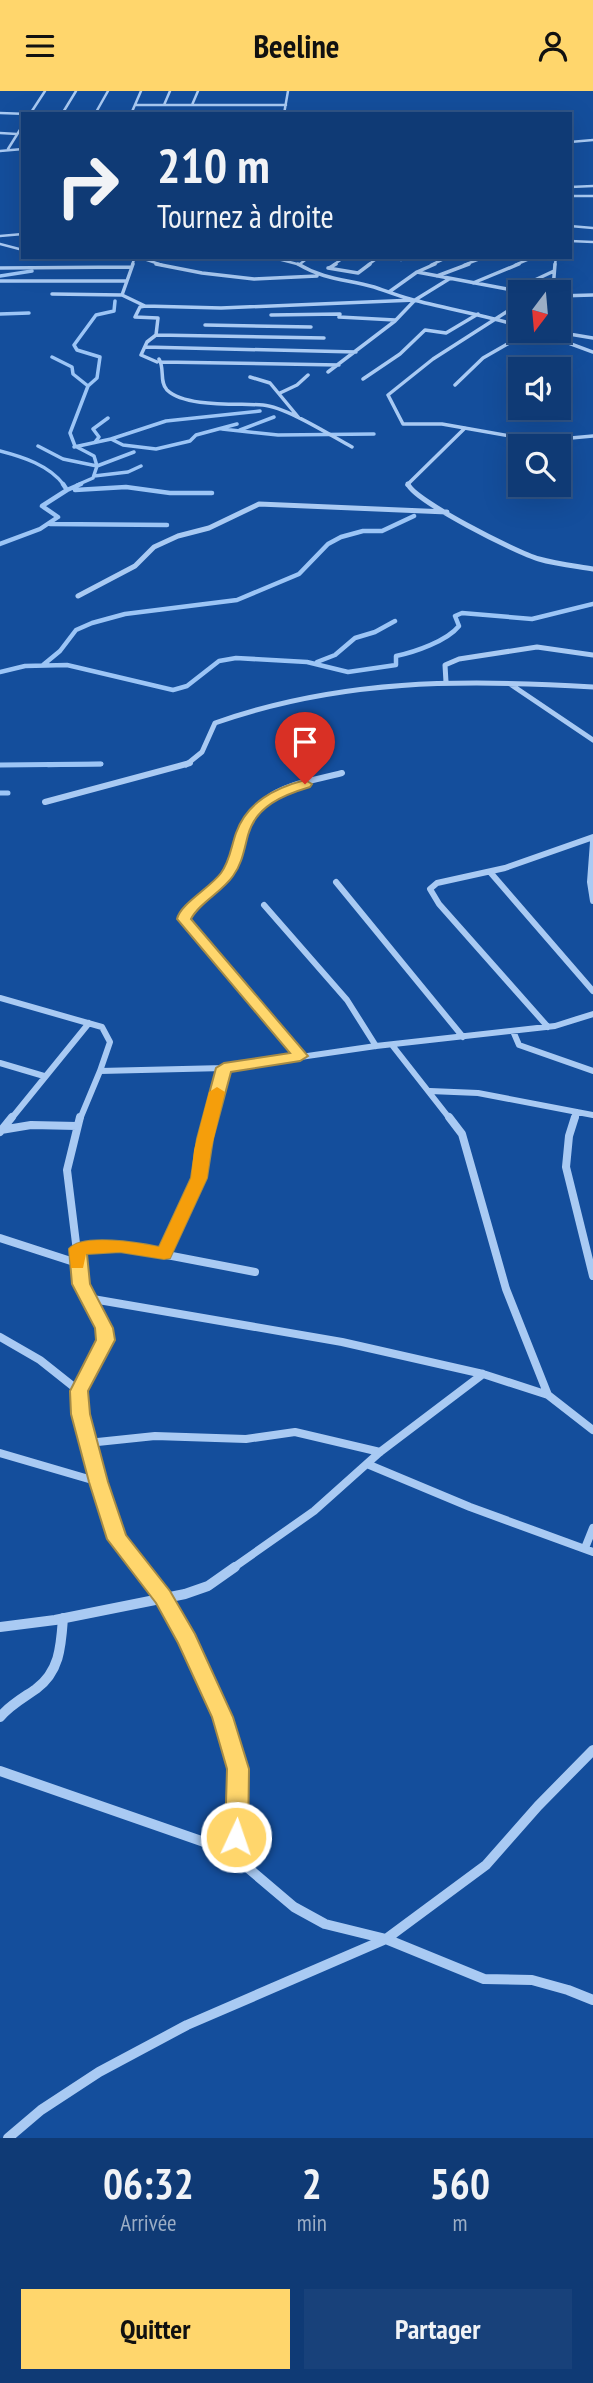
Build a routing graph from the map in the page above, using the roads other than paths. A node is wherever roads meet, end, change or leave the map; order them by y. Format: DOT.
graph roads {
  1 [pos="45,91"];
  2 [pos="75,91"];
  3 [pos="108,91"];
  4 [pos="141,91"];
  5 [pos="170,91"];
  6 [pos="198,91"];
  7 [pos="288,91"];
  8 [pos="135,104"];
  9 [pos="164,105"];
  10 [pos="192,105"];
  11 [pos="286,105"];
  12 [pos="30,112"];
  13 [pos="63,112"];
  14 [pos="96,112"];
  15 [pos="132,112"];
  16 [pos="284,112"];
  17 [pos="0,113"];
  18 [pos="21,114"];
  19 [pos="21,129"];
  20 [pos="0,134"];
  21 [pos="16,136"];
  22 [pos="21,137"];
  23 [pos="593,140"];
  24 [pos="572,142"];
  25 [pos="8,149"];
  26 [pos="21,149"];
  27 [pos="0,151"];
  28 [pos="593,186"];
  29 [pos="572,187"];
  30 [pos="572,196"];
  31 [pos="593,197"];
  32 [pos="572,226"];
  33 [pos="593,228"];
  34 [pos="21,234"];
  35 [pos="0,236"];
  36 [pos="572,241"];
  37 [pos="593,242"];
  38 [pos="0,243"];
  39 [pos="21,243"];
  40 [pos="21,249"];
  41 [pos="135,259"];
  42 [pos="141,259"];
  43 [pos="279,259"];
  44 [pos="306,259"];
  45 [pos="342,259"];
  46 [pos="376,259"];
  47 [pos="444,259"];
  48 [pos="480,259"];
  49 [pos="529,259"];
  50 [pos="556,259"];
  51 [pos="300,264"];
  52 [pos="131,267"];
  53 [pos="0,268"];
  54 [pos="328,268"];
  55 [pos="554,271"];
  56 [pos="417,272"];
  57 [pos="319,276"];
  58 [pos="436,276"];
  59 [pos="449,279"];
  60 [pos="535,280"];
  61 [pos="553,280"];
  62 [pos="0,281"];
  63 [pos="127,281"];
  64 [pos="472,283"];
  65 [pos="508,289"];
  66 [pos="389,292"];
  67 [pos="52,294"];
  68 [pos="122,295"];
  69 [pos="593,295"];
  70 [pos="571,296"];
  71 [pos="415,300"];
  72 [pos="145,306"];
  73 [pos="272,306"];
  74 [pos="508,311"];
  75 [pos="479,313"];
  76 [pos="271,315"];
  77 [pos="495,318"];
  78 [pos="396,320"];
  79 [pos="508,322"];
  80 [pos="205,325"];
  81 [pos="269,325"];
  82 [pos="311,327"];
  83 [pos="571,334"];
  84 [pos="156,335"];
  85 [pos="324,338"];
  86 [pos="593,338"];
  87 [pos="509,343"];
  88 [pos="569,343"];
  89 [pos="145,347"];
  90 [pos="356,352"];
  91 [pos="593,352"];
  92 [pos="159,361"];
  93 [pos="339,365"];
  94 [pos="328,372"];
  95 [pos="308,375"];
  96 [pos="250,377"];
  97 [pos="363,379"];
  98 [pos="455,385"];
  99 [pos="280,393"];
  100 [pos="299,419"];
  101 [pos="465,428"];
  102 [pos="593,436"];
  103 [pos="352,447"];
  104 [pos="447,512"];
  105 [pos="593,569"];
  106 [pos="78,596"];
  107 [pos="593,655"];
  108 [pos="446,682"];
  109 [pos="510,684"];
  110 [pos="593,687"];
  111 [pos="593,740"];
  112 [pos="342,773"];
  113 [pos="45,802"];
  114 [pos="593,840"];
  115 [pos="490,872"];
  116 [pos="336,882"];
  117 [pos="593,901"];
  118 [pos="264,905"];
  119 [pos="593,991"];
  120 [pos="0,999"];
  121 [pos="593,1014"];
  122 [pos="89,1023"];
  123 [pos="548,1027"];
  124 [pos="513,1031"];
  125 [pos="463,1037"];
  126 [pos="392,1045"];
  127 [pos="376,1046"];
  128 [pos="300,1056"];
  129 [pos="0,1063"];
  130 [pos="224,1068"];
  131 [pos="100,1071"];
  132 [pos="593,1071"];
  133 [pos="44,1076"];
  134 [pos="430,1091"];
  135 [pos="577,1112"];
  136 [pos="593,1115"];
  137 [pos="77,1126"];
  138 [pos="0,1131"];
  139 [pos="0,1237"];
  140 [pos="78,1249"];
  141 [pos="164,1254"];
  142 [pos="77,1263"];
  143 [pos="256,1272"];
  144 [pos="593,1276"];
  145 [pos="86,1298"];
  146 [pos="0,1337"];
  147 [pos="483,1374"];
  148 [pos="79,1391"];
  149 [pos="548,1395"];
  150 [pos="593,1430"];
  151 [pos="88,1443"];
  152 [pos="380,1452"];
  153 [pos="0,1453"];
  154 [pos="367,1464"];
  155 [pos="99,1482"];
  156 [pos="593,1528"];
  157 [pos="589,1550"];
  158 [pos="163,1597"];
  159 [pos="63,1618"];
  160 [pos="0,1627"];
  161 [pos="0,1717"];
  162 [pos="593,1750"];
  163 [pos="0,1771"];
  164 [pos="235,1857"];
  165 [pos="386,1939"];
  166 [pos="593,2000"];
  167 [pos="8,2138"];
  1 -- 12 [label="street"];
  2 -- 13 [label="street"];
  3 -- 14 [label="street"];
  4 -- 8 [label="street"];
  5 -- 9 [label="street"];
  6 -- 10 [label="street"];
  7 -- 11 [label="street"];
  8 -- 9 [label="street"];
  8 -- 15 [label="street"];
  9 -- 10 [label="street"];
  10 -- 11 [label="street"];
  11 -- 16 [label="street"];
  17 -- 18 [label="street"];
  19 -- 21 [label="street"];
  20 -- 21 [label="street"];
  21 -- 22 [label="street"];
  21 -- 25 [label="street"];
  23 -- 24 [label="street"];
  25 -- 26 [label="street"];
  25 -- 27 [label="street"];
  28 -- 29 [label="street"];
  30 -- 31 [label="street"];
  32 -- 33 [label="street"];
  34 -- 35 [label="street"];
  36 -- 37 [label="street"];
  38 -- 39 [label="street"];
  38 -- 40 [label="street"];
  41 -- 52 [label="street"];
  42 -- 57 [label="street"];
  43 -- 51 [label="street"];
  44 -- 51 [label="street"];
  45 -- 54 [label="street"];
  46 -- 54 [label="street"];
  47 -- 56 [label="street"];
  48 -- 58 [label="street"];
  49 -- 64 [label="street"];
  50 -- 55 [label="street"];
  51 -- 57 [label="street"];
  52 -- 53 [label="street"];
  52 -- 63 [label="street"];
  54 -- 57 [label="street"];
  55 -- 60 [label="street"];
  55 -- 61 [label="street"];
  56 -- 58 [label="street"];
  56 -- 66 [label="street"];
  57 -- 66 [label="street"];
  58 -- 59 [label="street"];
  59 -- 64 [label="street"];
  59 -- 71 [label="street"];
  62 -- 63 [label="street"];
  63 -- 68 [label="street"];
  64 -- 65 [label="street"];
  66 -- 71 [label="street"];
  67 -- 68 [label="street"];
  68 -- 72 [label="street"];
  69 -- 70 [label="street"];
  71 -- 73 [label="street"];
  71 -- 75 [label="street"];
  71 -- 78 [label="street"];
  72 -- 73 [label="street"];
  72 -- 84 [label="street"];
  73 -- 76 [label="street"];
  74 -- 77 [label="street"];
  75 -- 77 [label="street"];
  75 -- 97 [label="street"];
  76 -- 78 [label="street"];
  76 -- 81 [label="street"];
  77 -- 79 [label="street"];
  77 -- 101 [label="street"];
  78 -- 90 [label="street"];
  80 -- 81 [label="street"];
  81 -- 82 [label="street"];
  83 -- 86 [label="street"];
  84 -- 85 [label="street"];
  84 -- 89 [label="street"];
  87 -- 98 [label="street"];
  88 -- 91 [label="street"];
  89 -- 90 [label="street"];
  89 -- 92 [label="street"];
  90 -- 93 [label="street"];
  92 -- 93 [label="street"];
  92 -- 100 [label="street"];
  93 -- 94 [label="street"];
  95 -- 99 [label="street"];
  96 -- 99 [label="street"];
  99 -- 100 [label="street"];
  100 -- 103 [label="street"];
  101 -- 102 [label="street"];
  101 -- 104 [label="street"];
  104 -- 105 [label="street"];
  104 -- 106 [label="street"];
  107 -- 108 [label="street"];
  108 -- 109 [label="street"];
  108 -- 113 [label="street"];
  109 -- 110 [label="street"];
  109 -- 111 [label="street"];
  112 -- 128 [label="street"];
  114 -- 115 [label="street"];
  114 -- 117 [label="street"];
  115 -- 119 [label="street"];
  115 -- 123 [label="street"];
  116 -- 125 [label="street"];
  118 -- 127 [label="street"];
  120 -- 122 [label="street"];
  121 -- 123 [label="street"];
  122 -- 131 [label="street"];
  122 -- 133 [label="street"];
  123 -- 124 [label="street"];
  124 -- 125 [label="street"];
  124 -- 132 [label="street"];
  125 -- 126 [label="street"];
  126 -- 127 [label="street"];
  126 -- 134 [label="street"];
  127 -- 128 [label="street"];
  128 -- 130 [label="street"];
  129 -- 133 [label="street"];
  130 -- 131 [label="street"];
  130 -- 141 [label="street"];
  131 -- 137 [label="street"];
  133 -- 138 [label="street"];
  134 -- 135 [label="street"];
  134 -- 149 [label="street"];
  135 -- 136 [label="street"];
  135 -- 144 [label="street"];
  137 -- 138 [label="street"];
  137 -- 140 [label="street"];
  139 -- 142 [label="street"];
  140 -- 141 [label="street"];
  140 -- 142 [label="street"];
  141 -- 143 [label="street"];
  142 -- 145 [label="street"];
  145 -- 147 [label="street"];
  145 -- 148 [label="street"];
  146 -- 148 [label="street"];
  147 -- 149 [label="street"];
  147 -- 152 [label="street"];
  148 -- 151 [label="street"];
  149 -- 150 [label="street"];
  151 -- 152 [label="street"];
  151 -- 155 [label="street"];
  152 -- 154 [label="street"];
  153 -- 155 [label="street"];
  154 -- 157 [label="street"];
  154 -- 158 [label="street"];
  155 -- 158 [label="street"];
  156 -- 157 [label="street"];
  158 -- 159 [label="street"];
  158 -- 164 [label="street"];
  159 -- 160 [label="street"];
  159 -- 161 [label="street"];
  162 -- 165 [label="street"];
  163 -- 164 [label="street"];
  164 -- 165 [label="street"];
  165 -- 166 [label="street"];
  165 -- 167 [label="street"];
}
